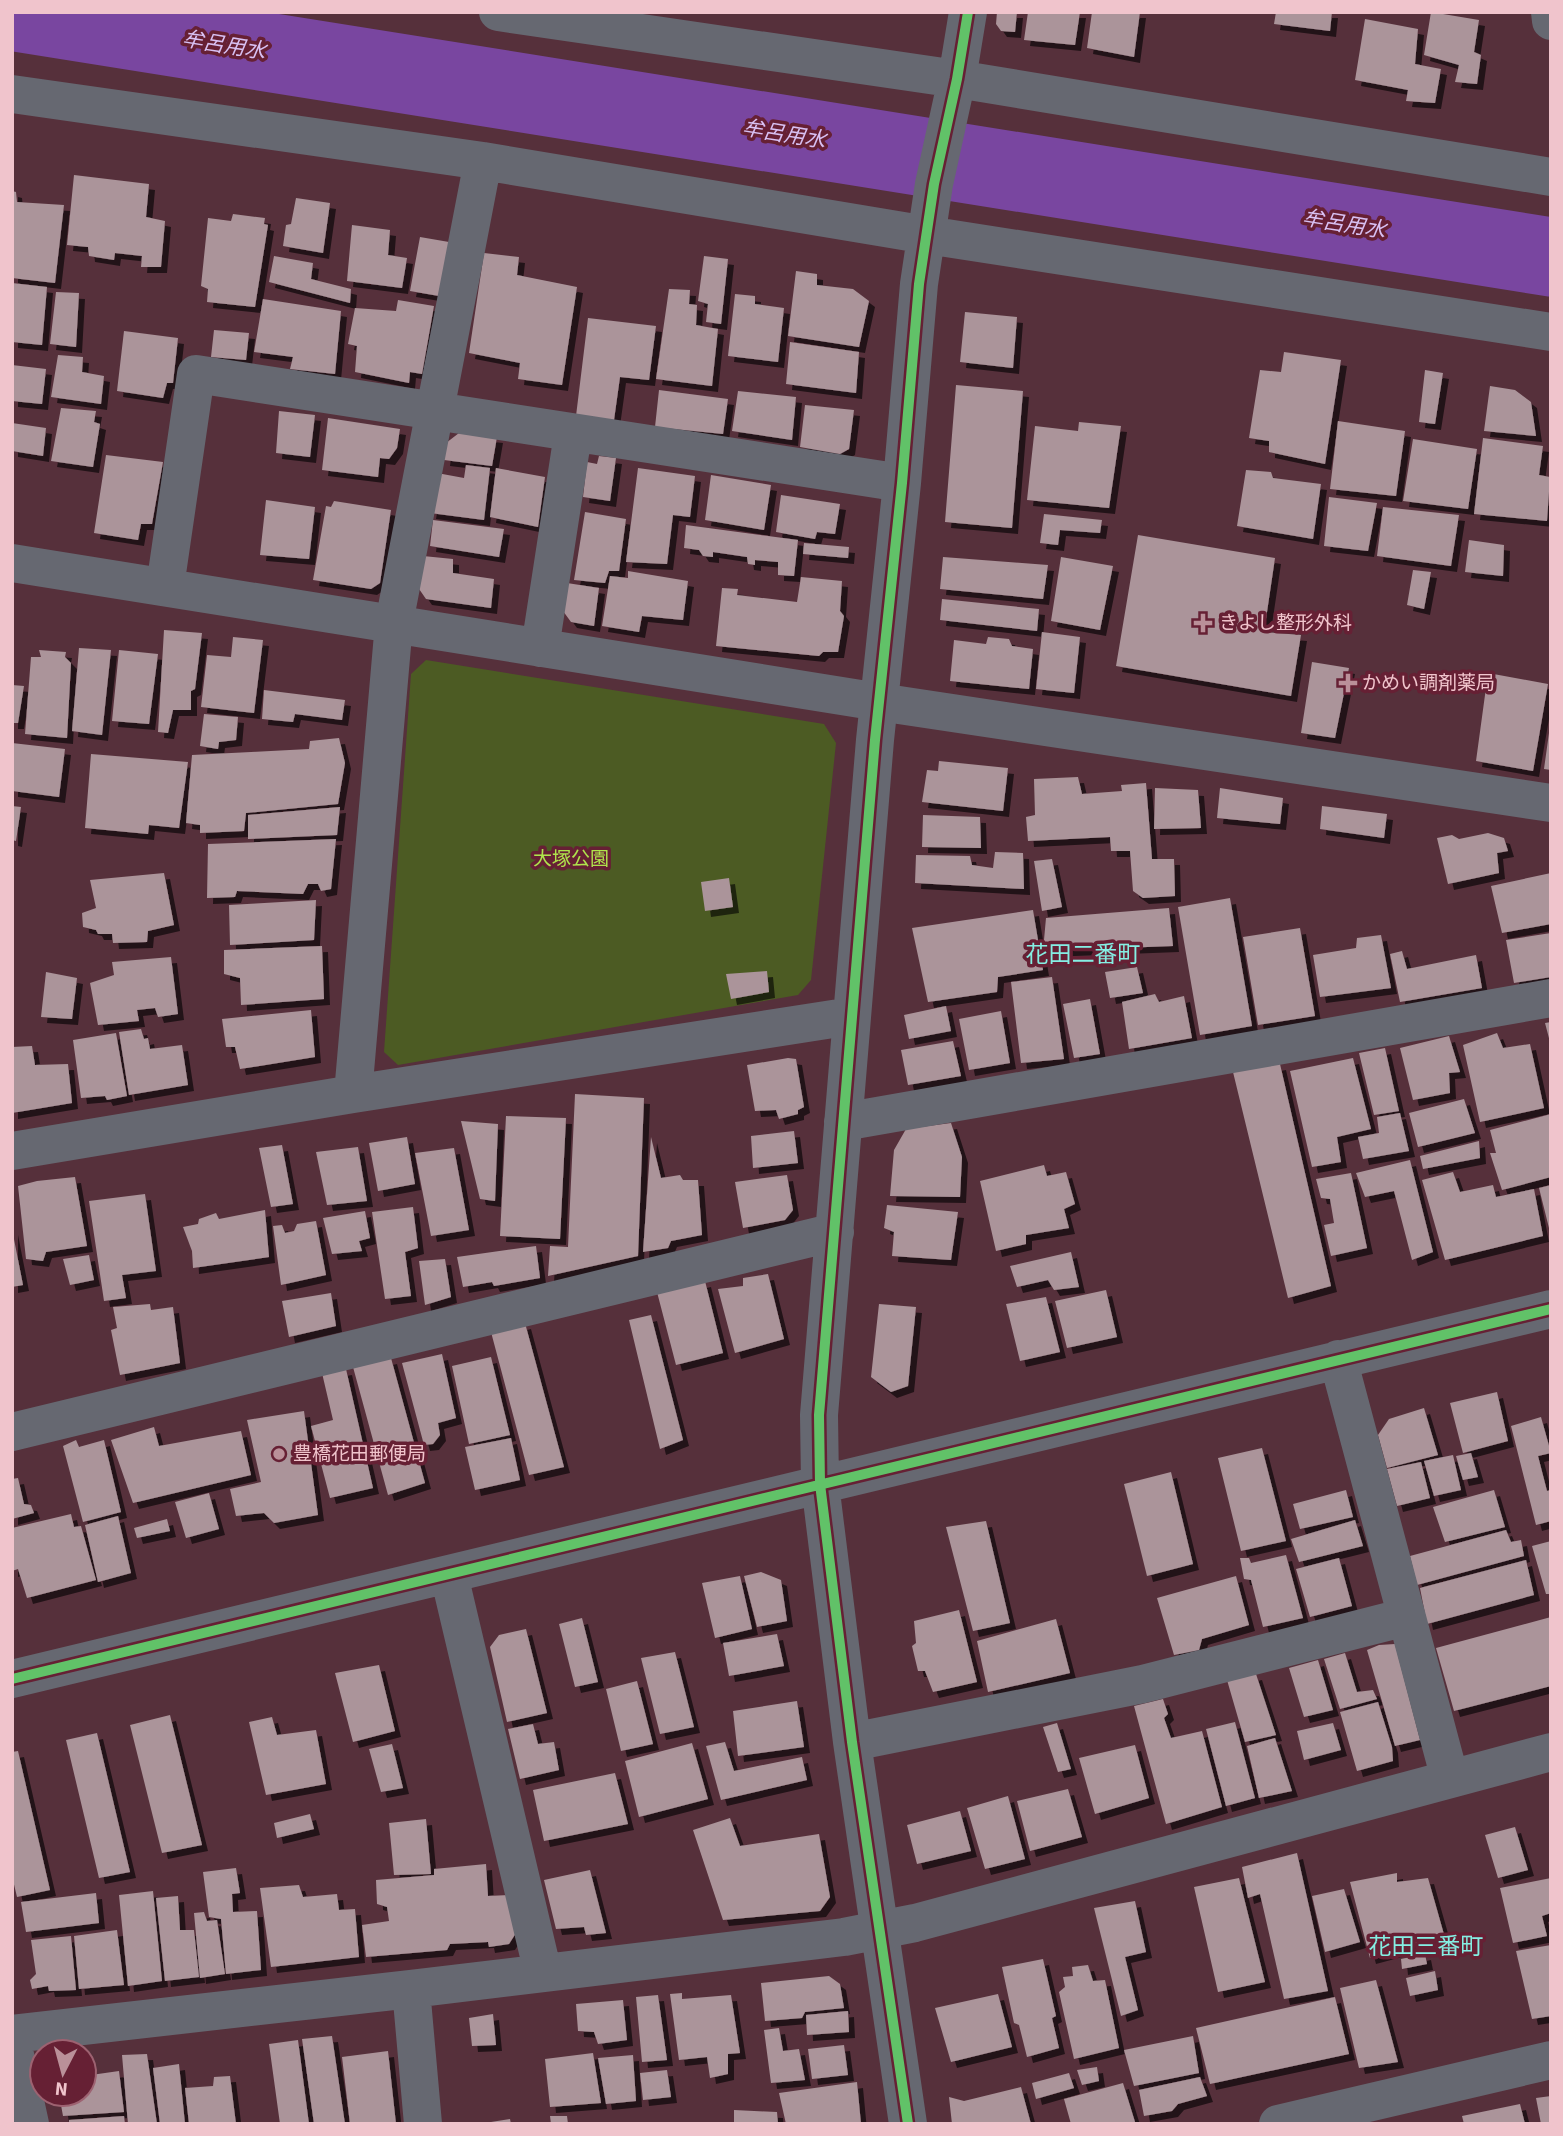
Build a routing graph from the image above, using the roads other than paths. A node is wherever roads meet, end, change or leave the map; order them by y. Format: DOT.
graph roads {
  1 [pos="498,12"];
  2 [pos="968,12"];
  3 [pos="1550,12"];
  4 [pos="1551,21"];
  5 [pos="957,79"];
  6 [pos="12,94"];
  7 [pos="483,161"];
  8 [pos="1551,177"];
  9 [pos="927,235"];
  10 [pos="1551,332"];
  11 [pos="435,412"];
  12 [pos="573,434"];
  13 [pos="902,483"];
  14 [pos="12,563"];
  15 [pos="165,587"];
  16 [pos="394,623"];
  17 [pos="540,648"];
  18 [pos="879,702"];
  19 [pos="1551,803"];
  20 [pos="1551,998"];
  21 [pos="852,1016"];
  22 [pos="353,1094"];
  23 [pos="843,1122"];
  24 [pos="12,1151"];
  25 [pos="835,1232"];
  26 [pos="1551,1309"];
  27 [pos="1338,1359"];
  28 [pos="12,1432"];
  29 [pos="820,1484"];
  30 [pos="449,1575"];
  31 [pos="1406,1617"];
  32 [pos="12,1679"];
  33 [pos="852,1742"];
  34 [pos="1551,1752"];
  35 [pos="1450,1779"];
  36 [pos="880,1930"];
  37 [pos="543,1973"];
  38 [pos="411,1989"];
  39 [pos="12,2034"];
  40 [pos="12,2041"];
  41 [pos="1551,2060"];
  42 [pos="30,2124"];
  43 [pos="423,2124"];
  44 [pos="908,2124"];
  45 [pos="1278,2124"];
  1 -- 5 [label="street"];
  2 -- 5 [label="street"];
  3 -- 4 [label="street"];
  5 -- 8 [label="street"];
  5 -- 9 [label="street"];
  6 -- 7 [label="street"];
  7 -- 9 [label="street"];
  7 -- 11 [label="street"];
  9 -- 10 [label="street"];
  9 -- 13 [label="street"];
  11 -- 12 [label="street"];
  11 -- 15 [label="street"];
  11 -- 16 [label="street"];
  12 -- 13 [label="street"];
  12 -- 17 [label="street"];
  13 -- 18 [label="street"];
  14 -- 15 [label="street"];
  15 -- 16 [label="street"];
  16 -- 17 [label="street"];
  16 -- 22 [label="street"];
  17 -- 18 [label="street"];
  18 -- 19 [label="street"];
  18 -- 21 [label="street"];
  20 -- 23 [label="street"];
  21 -- 22 [label="street"];
  21 -- 23 [label="street"];
  22 -- 24 [label="street"];
  23 -- 25 [label="street"];
  25 -- 28 [label="street"];
  25 -- 29 [label="street"];
  26 -- 27 [label="street"];
  27 -- 29 [label="street"];
  27 -- 31 [label="street"];
  29 -- 30 [label="street"];
  29 -- 33 [label="street"];
  30 -- 32 [label="street"];
  30 -- 37 [label="street"];
  31 -- 33 [label="street"];
  31 -- 35 [label="street"];
  33 -- 36 [label="street"];
  34 -- 35 [label="street"];
  35 -- 36 [label="street"];
  36 -- 37 [label="street"];
  36 -- 44 [label="street"];
  37 -- 38 [label="street"];
  38 -- 39 [label="street"];
  38 -- 43 [label="street"];
  40 -- 42 [label="street"];
  41 -- 45 [label="street"];
}
